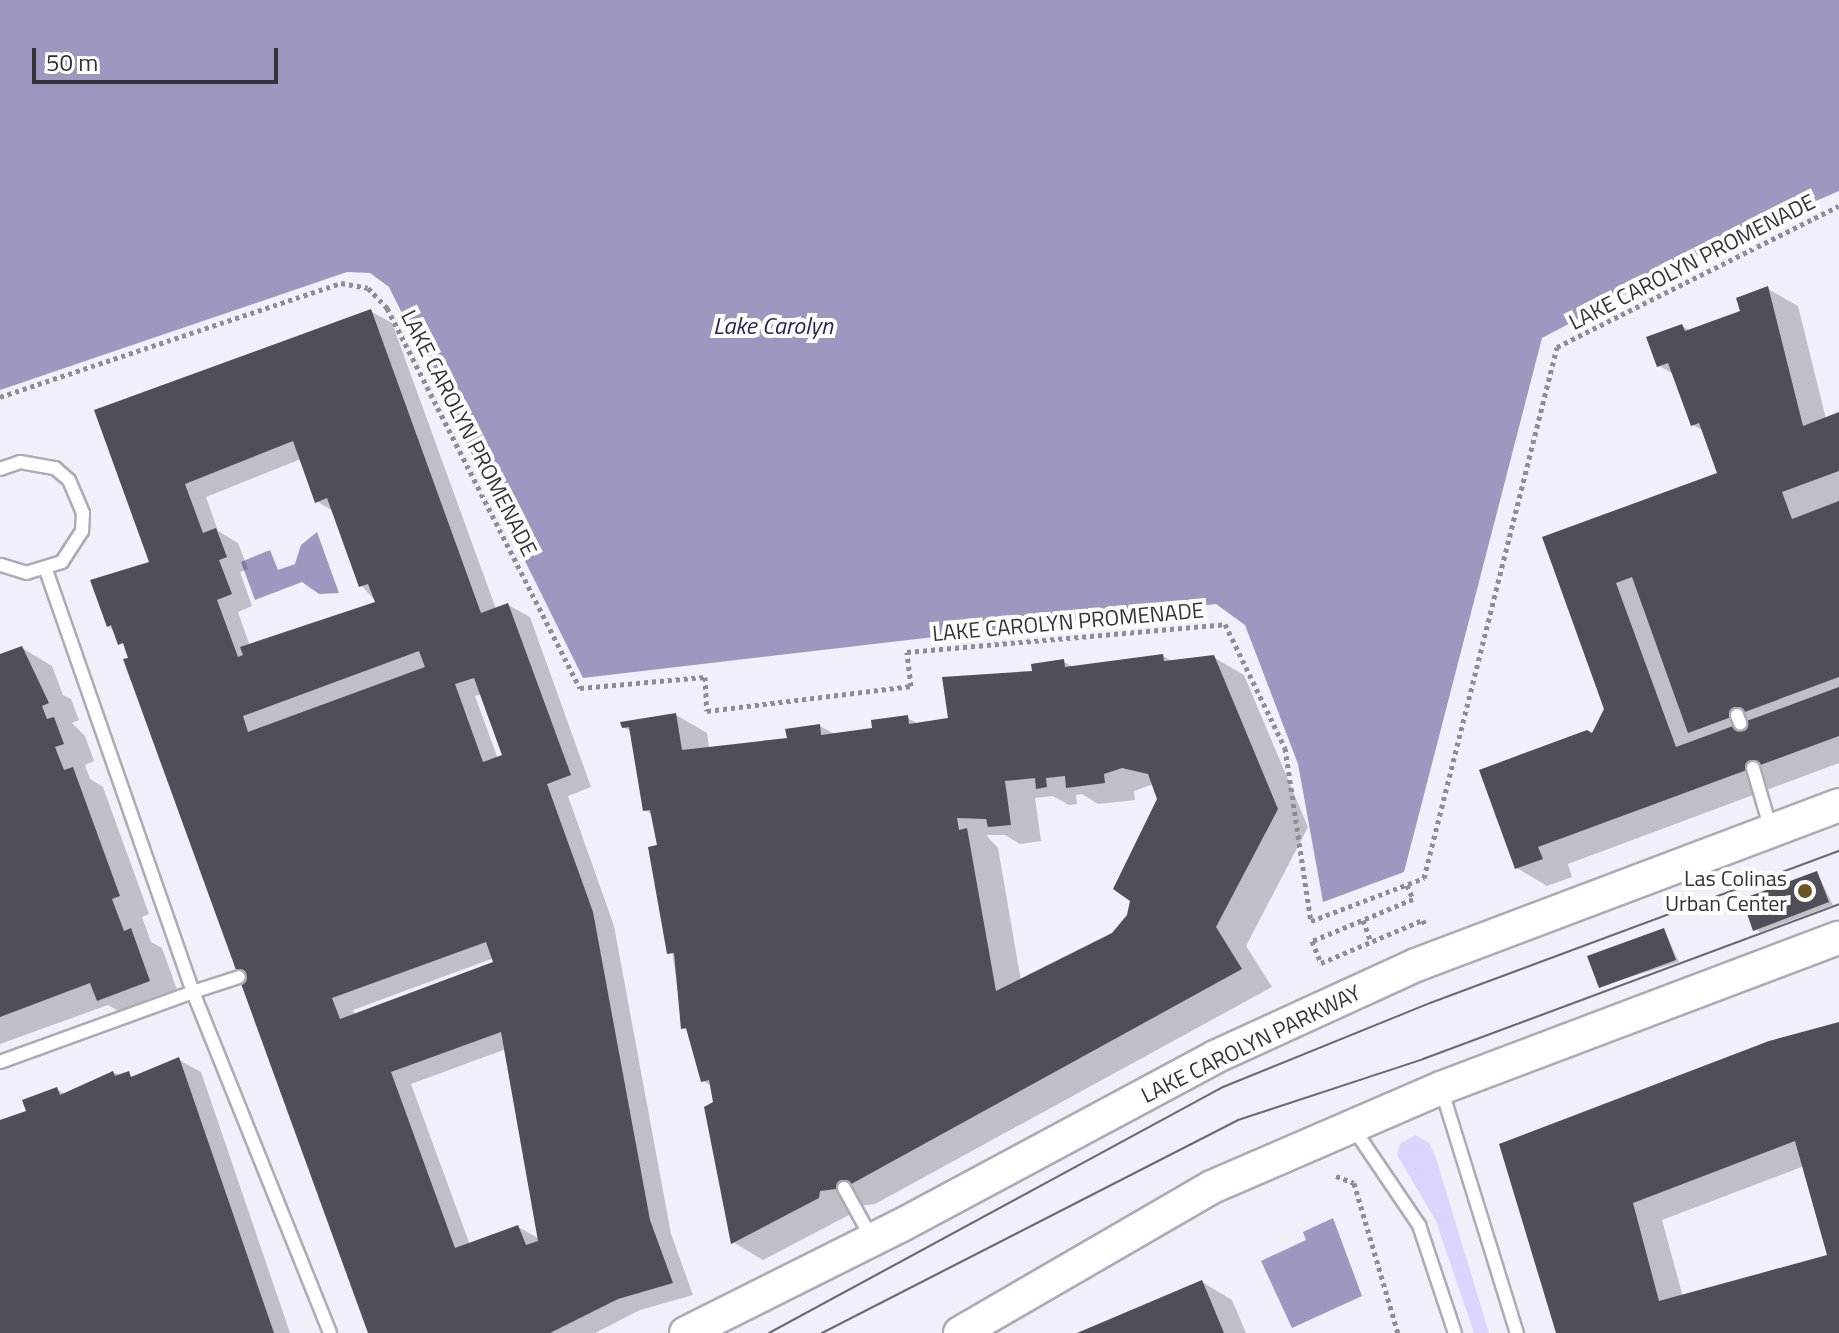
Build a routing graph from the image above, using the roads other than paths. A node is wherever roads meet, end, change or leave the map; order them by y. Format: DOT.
graph roads {
  1 [pos="0,469"];
  2 [pos="0,565"];
  3 [pos="46,570"];
  4 [pos="1753,768"];
  5 [pos="1839,805"];
  6 [pos="1771,830"];
  7 [pos="1839,938"];
  8 [pos="239,977"];
  9 [pos="193,992"];
  10 [pos="0,1062"];
  11 [pos="1441,1088"];
  12 [pos="1352,1126"];
  13 [pos="844,1188"];
  14 [pos="873,1240"];
  15 [pos="330,1333"];
  16 [pos="686,1333"];
  17 [pos="960,1333"];
  18 [pos="1455,1333"];
  19 [pos="1517,1333"];
  1 -- 3 [label="lane"];
  2 -- 3 [label="lane"];
  3 -- 9 [label="lane"];
  4 -- 6 [label="lane"];
  5 -- 6 [label="street, LAKE CAROLYN PARKWAY"];
  6 -- 14 [label="street, LAKE CAROLYN PARKWAY"];
  7 -- 11 [label="street"];
  8 -- 9 [label="lane"];
  9 -- 10 [label="lane"];
  9 -- 15 [label="lane"];
  11 -- 12 [label="street"];
  11 -- 19 [label="lane"];
  12 -- 17 [label="street"];
  12 -- 18 [label="lane"];
  13 -- 14 [label="lane"];
  14 -- 16 [label="street, LAKE CAROLYN PARKWAY"];
}
